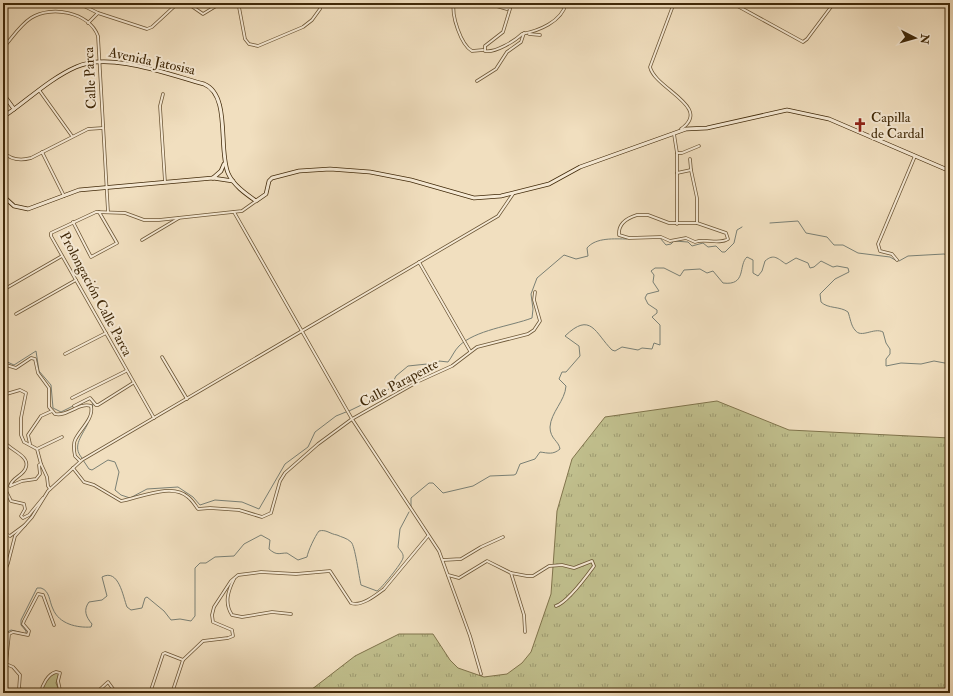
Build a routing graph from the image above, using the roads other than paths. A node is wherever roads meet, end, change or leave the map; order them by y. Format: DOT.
graph roads {
  1 [pos="78,3"];
  2 [pos="178,3"];
  3 [pos="181,3"];
  4 [pos="220,3"];
  5 [pos="236,3"];
  6 [pos="321,3"];
  7 [pos="454,3"];
  8 [pos="486,3"];
  9 [pos="517,3"];
  10 [pos="526,3"];
  11 [pos="540,3"];
  12 [pos="566,3"];
  13 [pos="674,3"];
  14 [pos="732,3"];
  15 [pos="834,3"];
  16 [pos="510,9"];
  17 [pos="98,13"];
  18 [pos="88,23"];
  19 [pos="524,33"];
  20 [pos="528,34"];
  21 [pos="540,35"];
  22 [pos="3,48"];
  23 [pos="484,50"];
  24 [pos="99,61"];
  25 [pos="477,81"];
  26 [pos="39,90"];
  27 [pos="3,94"];
  28 [pos="163,94"];
  29 [pos="14,110"];
  30 [pos="3,118"];
  31 [pos="103,128"];
  32 [pos="676,133"];
  33 [pos="72,136"];
  34 [pos="699,146"];
  35 [pos="3,152"];
  36 [pos="42,152"];
  37 [pos="677,153"];
  38 [pos="915,156"];
  39 [pos="690,159"];
  40 [pos="225,162"];
  41 [pos="690,170"];
  42 [pos="950,171"];
  43 [pos="677,173"];
  44 [pos="213,178"];
  45 [pos="233,181"];
  46 [pos="165,182"];
  47 [pos="107,188"];
  48 [pos="513,194"];
  49 [pos="3,196"];
  50 [pos="64,196"];
  51 [pos="256,201"];
  52 [pos="99,212"];
  53 [pos="108,212"];
  54 [pos="234,212"];
  55 [pos="179,218"];
  56 [pos="72,222"];
  57 [pos="697,223"];
  58 [pos="677,224"];
  59 [pos="142,240"];
  60 [pos="62,256"];
  61 [pos="897,260"];
  62 [pos="419,262"];
  63 [pos="76,280"];
  64 [pos="3,290"];
  65 [pos="535,292"];
  66 [pos="16,314"];
  67 [pos="302,332"];
  68 [pos="106,333"];
  69 [pos="470,351"];
  70 [pos="65,354"];
  71 [pos="162,357"];
  72 [pos="3,364"];
  73 [pos="126,371"];
  74 [pos="133,383"];
  75 [pos="3,395"];
  76 [pos="72,398"];
  77 [pos="187,399"];
  78 [pos="74,406"];
  79 [pos="3,409"];
  80 [pos="52,412"];
  81 [pos="154,418"];
  82 [pos="352,419"];
  83 [pos="3,435"];
  84 [pos="62,437"];
  85 [pos="3,440"];
  86 [pos="30,445"];
  87 [pos="36,449"];
  88 [pos="80,461"];
  89 [pos="41,464"];
  90 [pos="73,468"];
  91 [pos="50,489"];
  92 [pos="3,491"];
  93 [pos="44,498"];
  94 [pos="3,503"];
  95 [pos="3,508"];
  96 [pos="27,524"];
  97 [pos="3,533"];
  98 [pos="428,536"];
  99 [pos="503,538"];
  100 [pos="443,560"];
  101 [pos="512,573"];
  102 [pos="447,574"];
  103 [pos="3,576"];
  104 [pos="234,578"];
  105 [pos="556,606"];
  106 [pos="291,614"];
  107 [pos="54,625"];
  108 [pos="525,632"];
  109 [pos="3,638"];
  110 [pos="7,638"];
  111 [pos="182,660"];
  112 [pos="481,674"];
  113 [pos="60,690"];
  114 [pos="33,693"];
  115 [pos="41,693"];
  116 [pos="83,693"];
  117 [pos="90,693"];
  118 [pos="96,693"];
  119 [pos="116,693"];
  120 [pos="150,693"];
  121 [pos="172,693"];
  1 -- 17 [label="street"];
  2 -- 17 [label="street"];
  3 -- 4 [label="street"];
  5 -- 6 [label="street"];
  7 -- 23 [label="street"];
  8 -- 16 [label="street"];
  9 -- 16 [label="street"];
  10 -- 11 [label="street"];
  12 -- 20 [label="street"];
  13 -- 32 [label="street"];
  14 -- 15 [label="street"];
  16 -- 23 [label="street"];
  17 -- 18 [label="street"];
  18 -- 22 [label="street"];
  18 -- 24 [label="street, Calle Parca"];
  19 -- 20 [label="street"];
  19 -- 23 [label="street"];
  19 -- 25 [label="street"];
  20 -- 21 [label="street"];
  24 -- 26 [label="street, Avenida Jatosisa"];
  24 -- 31 [label="street, Calle Parca"];
  24 -- 40 [label="street, Avenida Jatosisa"];
  26 -- 29 [label="street, Avenida Jatosisa"];
  26 -- 33 [label="street"];
  27 -- 29 [label="street"];
  28 -- 46 [label="street"];
  29 -- 30 [label="street, Avenida Jatosisa"];
  31 -- 33 [label="street"];
  31 -- 47 [label="street, Calle Parca"];
  32 -- 37 [label="street"];
  32 -- 38 [label="street"];
  32 -- 48 [label="street"];
  33 -- 36 [label="street"];
  34 -- 37 [label="street"];
  35 -- 36 [label="street"];
  36 -- 50 [label="street"];
  37 -- 43 [label="street"];
  38 -- 42 [label="street"];
  38 -- 61 [label="street"];
  39 -- 41 [label="street"];
  40 -- 44 [label="street"];
  40 -- 45 [label="street, Avenida Jatosisa"];
  41 -- 43 [label="street"];
  41 -- 57 [label="street"];
  43 -- 58 [label="street"];
  44 -- 45 [label="street"];
  44 -- 46 [label="street"];
  45 -- 51 [label="street, Avenida Jatosisa"];
  46 -- 47 [label="street"];
  47 -- 50 [label="street"];
  47 -- 53 [label="street, Calle Parca"];
  48 -- 51 [label="street"];
  48 -- 62 [label="street"];
  49 -- 50 [label="street"];
  51 -- 54 [label="street, Prolongación Calle Parca"];
  52 -- 53 [label="street, Prolongación Calle Parca"];
  52 -- 56 [label="street, Prolongación Calle Parca"];
  52 -- 56 [label="street"];
  53 -- 55 [label="street, Prolongación Calle Parca"];
  54 -- 55 [label="street, Prolongación Calle Parca"];
  54 -- 67 [label="street"];
  55 -- 59 [label="street"];
  56 -- 60 [label="street, Prolongación Calle Parca"];
  57 -- 58 [label="street"];
  57 -- 58 [label="street"];
  60 -- 63 [label="street, Prolongación Calle Parca"];
  60 -- 64 [label="street"];
  62 -- 67 [label="street"];
  62 -- 69 [label="street"];
  63 -- 66 [label="street"];
  63 -- 68 [label="street, Prolongación Calle Parca"];
  65 -- 69 [label="street, Calle Parapente"];
  67 -- 77 [label="street"];
  67 -- 82 [label="street"];
  68 -- 70 [label="street"];
  68 -- 73 [label="street, Prolongación Calle Parca"];
  69 -- 82 [label="street, Calle Parapente"];
  71 -- 77 [label="street"];
  72 -- 80 [label="street"];
  73 -- 74 [label="street, Prolongación Calle Parca"];
  73 -- 76 [label="street"];
  74 -- 78 [label="street"];
  74 -- 81 [label="street, Prolongación Calle Parca"];
  75 -- 86 [label="street"];
  77 -- 81 [label="street"];
  79 -- 83 [label="street"];
  80 -- 86 [label="street"];
  80 -- 88 [label="street"];
  81 -- 88 [label="street"];
  82 -- 90 [label="street, Calle Parapente"];
  82 -- 98 [label="street"];
  84 -- 87 [label="street"];
  85 -- 89 [label="street"];
  86 -- 87 [label="street"];
  87 -- 89 [label="street"];
  88 -- 90 [label="street"];
  89 -- 91 [label="street"];
  90 -- 91 [label="street"];
  91 -- 93 [label="street"];
  92 -- 93 [label="street"];
  93 -- 96 [label="street"];
  94 -- 95 [label="street"];
  96 -- 97 [label="street"];
  96 -- 103 [label="street"];
  98 -- 100 [label="street"];
  98 -- 104 [label="street"];
  99 -- 100 [label="street"];
  100 -- 102 [label="street"];
  101 -- 102 [label="street"];
  101 -- 105 [label="street"];
  101 -- 108 [label="street"];
  102 -- 112 [label="street"];
  104 -- 106 [label="street"];
  104 -- 111 [label="street"];
  107 -- 110 [label="street"];
  109 -- 110 [label="street"];
  110 -- 114 [label="street"];
  111 -- 120 [label="street"];
  111 -- 121 [label="street"];
  113 -- 115 [label="street"];
  116 -- 117 [label="street"];
  118 -- 119 [label="street"];
}
